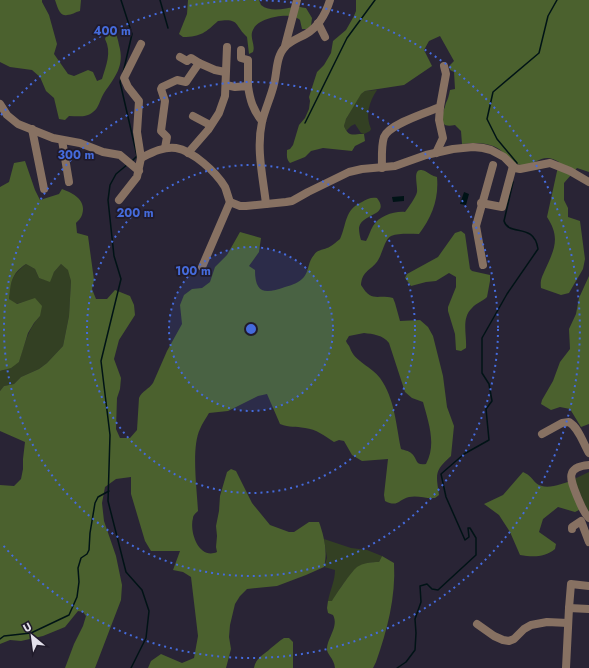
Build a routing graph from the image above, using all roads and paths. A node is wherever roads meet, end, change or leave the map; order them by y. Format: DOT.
graph roads {
  1 [pos="297,0"];
  2 [pos="330,0"];
  3 [pos="318,23"];
  4 [pos="325,37"];
  5 [pos="141,44"];
  6 [pos="285,46"];
  7 [pos="227,47"];
  8 [pos="241,50"];
  9 [pos="180,57"];
  10 [pos="199,63"];
  11 [pos="444,66"];
  12 [pos="226,72"];
  13 [pos="226,85"];
  14 [pos="248,86"];
  15 [pos="0,104"];
  16 [pos="440,106"];
  17 [pos="193,116"];
  18 [pos="262,121"];
  19 [pos="210,126"];
  20 [pos="32,129"];
  21 [pos="62,140"];
  22 [pos="165,148"];
  23 [pos="188,153"];
  24 [pos="436,153"];
  25 [pos="141,158"];
  26 [pos="492,165"];
  27 [pos="382,168"];
  28 [pos="516,168"];
  29 [pos="139,171"];
  30 [pos="69,182"];
  31 [pos="589,182"];
  32 [pos="44,189"];
  33 [pos="119,200"];
  34 [pos="230,202"];
  35 [pos="481,203"];
  36 [pos="266,204"];
  37 [pos="483,265"];
  38 [pos="202,267"];
  39 [pos="542,434"];
  40 [pos="589,452"];
  41 [pos="589,465"];
  42 [pos="586,519"];
  43 [pos="572,529"];
  44 [pos="589,542"];
  45 [pos="589,586"];
  46 [pos="569,608"];
  47 [pos="589,609"];
  48 [pos="478,624"];
  49 [pos="568,624"];
  50 [pos="566,668"];
  1 -- 6 [label="street"];
  2 -- 3 [label="street"];
  3 -- 4 [label="street"];
  3 -- 6 [label="street"];
  5 -- 25 [label="street"];
  6 -- 18 [label="street"];
  7 -- 12 [label="street"];
  8 -- 14 [label="street"];
  9 -- 10 [label="street"];
  10 -- 12 [label="street"];
  10 -- 22 [label="street"];
  11 -- 16 [label="street"];
  12 -- 13 [label="street"];
  13 -- 14 [label="street"];
  13 -- 19 [label="street"];
  14 -- 18 [label="street"];
  15 -- 20 [label="street"];
  16 -- 24 [label="street"];
  16 -- 27 [label="street"];
  17 -- 19 [label="street"];
  18 -- 36 [label="street"];
  19 -- 23 [label="street"];
  20 -- 21 [label="street"];
  20 -- 32 [label="street"];
  21 -- 29 [label="street"];
  21 -- 30 [label="street"];
  22 -- 23 [label="street"];
  22 -- 25 [label="street"];
  23 -- 34 [label="street"];
  24 -- 27 [label="street"];
  24 -- 28 [label="street"];
  25 -- 29 [label="street"];
  26 -- 35 [label="street"];
  27 -- 36 [label="street"];
  28 -- 31 [label="street"];
  28 -- 35 [label="street"];
  29 -- 33 [label="street"];
  34 -- 36 [label="street"];
  34 -- 38 [label="street"];
  35 -- 37 [label="street"];
  39 -- 40 [label="street"];
  41 -- 42 [label="street"];
  42 -- 43 [label="street"];
  42 -- 44 [label="street"];
  45 -- 46 [label="street"];
  46 -- 47 [label="street"];
  46 -- 49 [label="street"];
  48 -- 49 [label="street"];
  49 -- 50 [label="street"];
}
